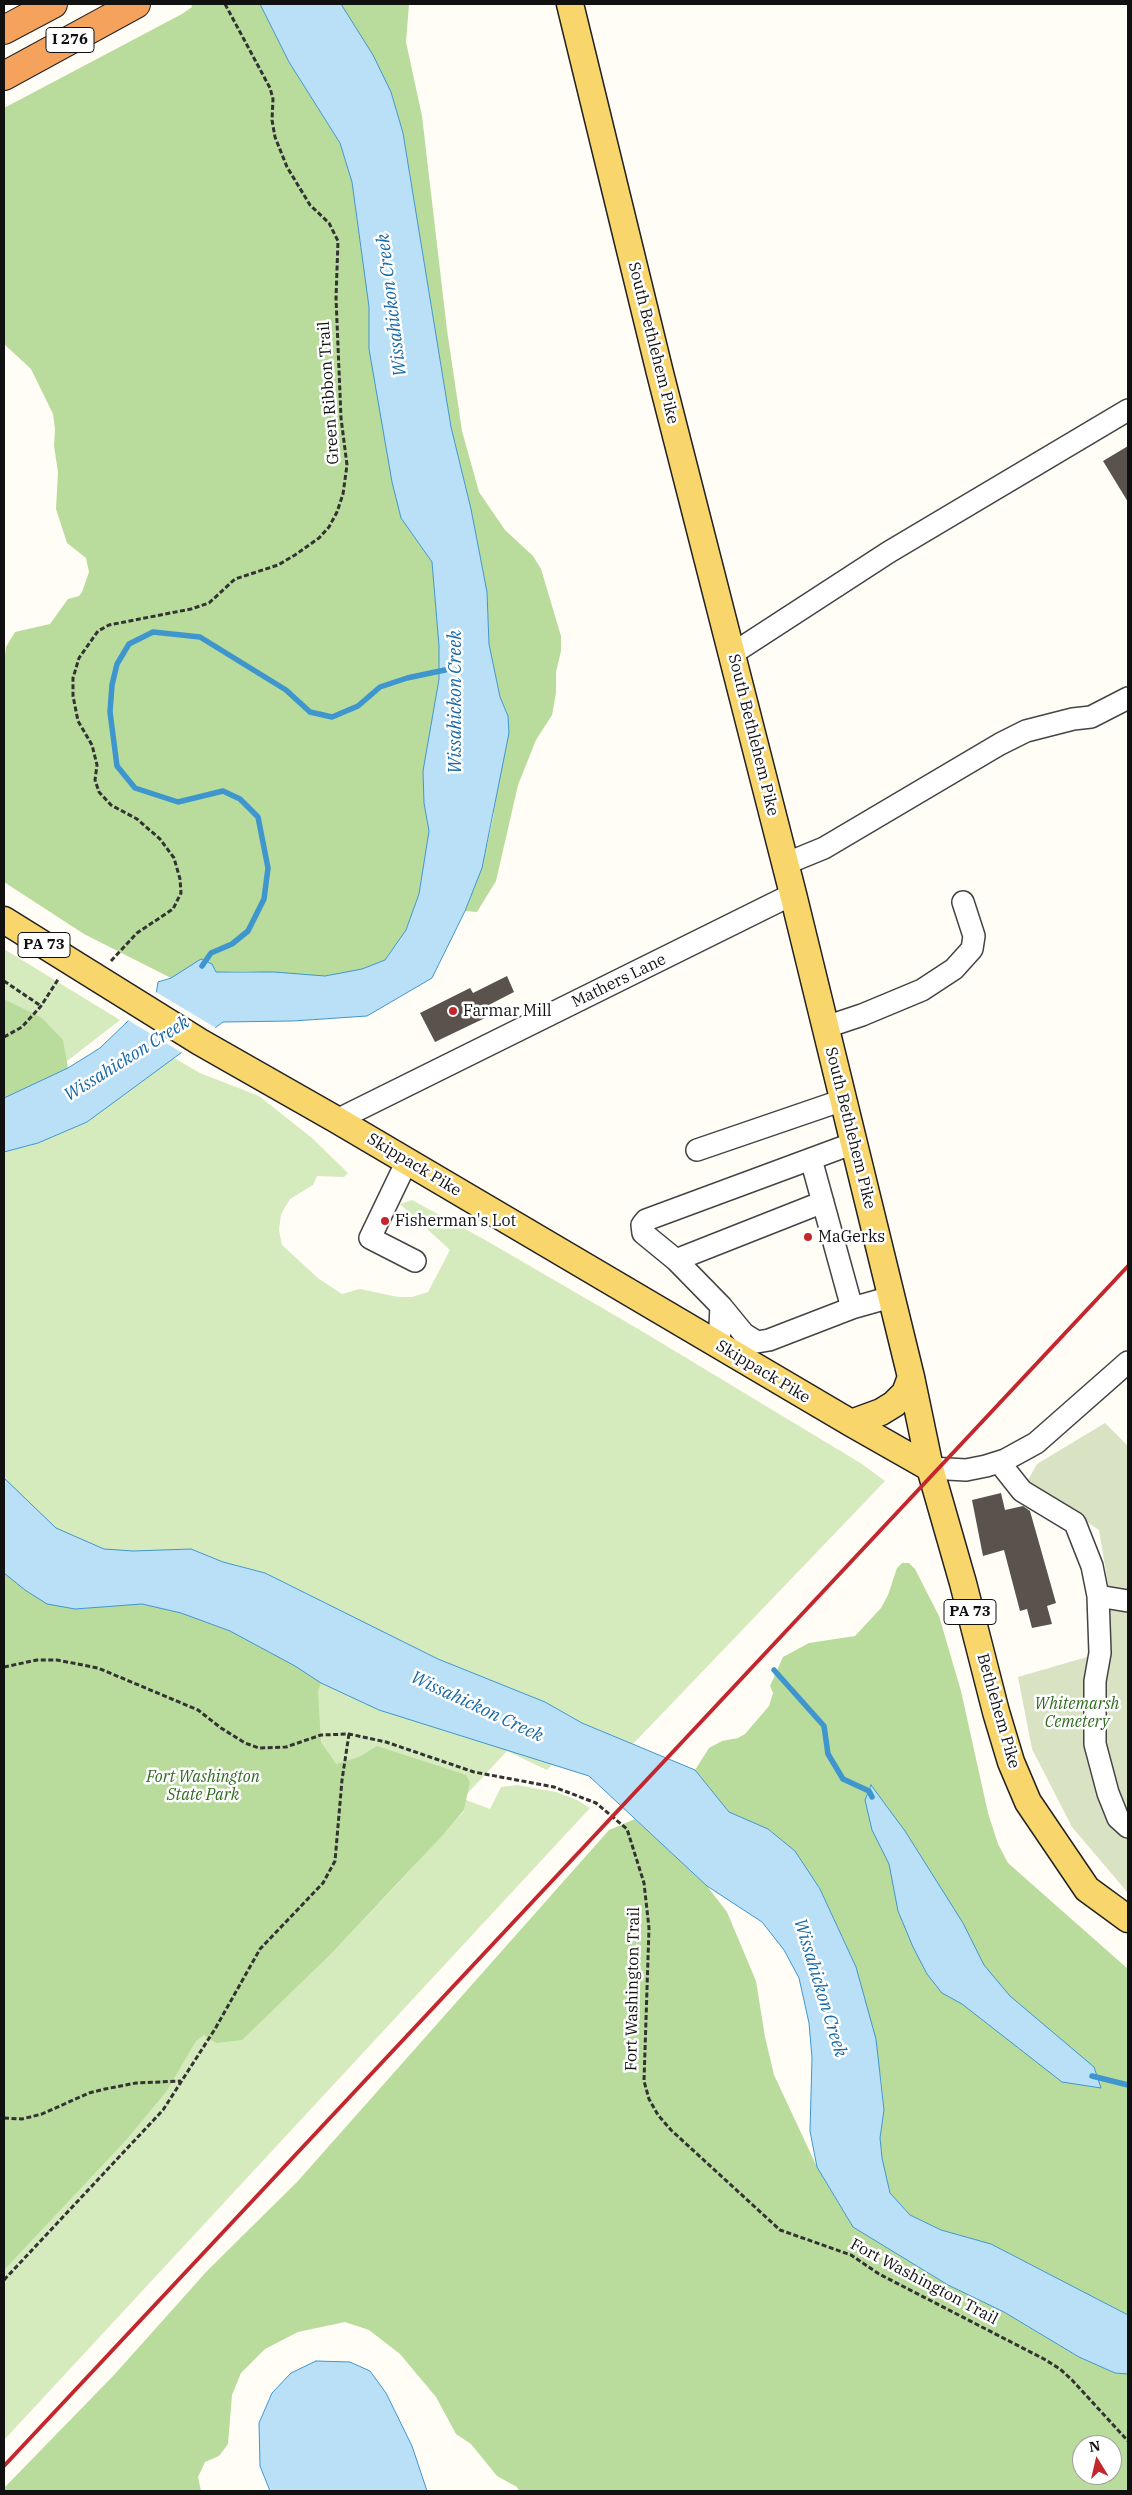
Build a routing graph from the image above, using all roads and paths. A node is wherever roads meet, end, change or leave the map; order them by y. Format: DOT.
graph roads {
  1 [pos="53,4"];
  2 [pos="136,4"];
  3 [pos="225,4"];
  4 [pos="570,4"];
  5 [pos="4,30"];
  6 [pos="4,76"];
  7 [pos="1128,410"];
  8 [pos="732,654"];
  9 [pos="1128,698"];
  10 [pos="785,864"];
  11 [pos="793,894"];
  12 [pos="963,902"];
  13 [pos="4,920"];
  14 [pos="110,961"];
  15 [pos="61,975"];
  16 [pos="4,982"];
  17 [pos="41,1006"];
  18 [pos="826,1027"];
  19 [pos="4,1037"];
  20 [pos="843,1100"];
  21 [pos="338,1120"];
  22 [pos="854,1143"];
  23 [pos="697,1150"];
  24 [pos="811,1159"];
  25 [pos="407,1161"];
  26 [pos="823,1202"];
  27 [pos="676,1260"];
  28 [pos="415,1261"];
  29 [pos="891,1297"];
  30 [pos="721,1306"];
  31 [pos="852,1308"];
  32 [pos="719,1346"];
  33 [pos="1128,1362"];
  34 [pos="911,1377"];
  35 [pos="850,1423"];
  36 [pos="999,1462"];
  37 [pos="930,1468"];
  38 [pos="1098,1596"];
  39 [pos="1128,1601"];
  40 [pos="4,1667"];
  41 [pos="349,1734"];
  42 [pos="1128,1827"];
  43 [pos="1128,1919"];
  44 [pos="182,2081"];
  45 [pos="4,2118"];
  46 [pos="4,2280"];
  47 [pos="1128,2441"];
  1 -- 5 [label="highway, I 276"];
  2 -- 6 [label="highway, I 276"];
  3 -- 14 [label="path, Green Ribbon Trail"];
  4 -- 8 [label="main road, South Bethlehem Pike"];
  7 -- 8 [label="street"];
  8 -- 10 [label="main road, South Bethlehem Pike"];
  9 -- 10 [label="street"];
  10 -- 11 [label="main road, South Bethlehem Pike"];
  11 -- 18 [label="main road, South Bethlehem Pike"];
  11 -- 21 [label="street, Mathers Lane"];
  12 -- 18 [label="street"];
  13 -- 21 [label="main road, Skippack Pike / PA 73"];
  15 -- 17 [label="path"];
  16 -- 17 [label="path"];
  17 -- 19 [label="path"];
  18 -- 20 [label="main road, South Bethlehem Pike"];
  20 -- 22 [label="main road, South Bethlehem Pike"];
  20 -- 23 [label="street"];
  21 -- 25 [label="main road, Skippack Pike / PA 73"];
  22 -- 24 [label="street"];
  22 -- 29 [label="main road, South Bethlehem Pike"];
  24 -- 26 [label="street"];
  24 -- 27 [label="street"];
  25 -- 28 [label="street"];
  25 -- 32 [label="main road, Skippack Pike / PA 73"];
  26 -- 27 [label="street"];
  26 -- 31 [label="street"];
  27 -- 30 [label="street"];
  29 -- 31 [label="street"];
  29 -- 34 [label="main road, South Bethlehem Pike"];
  30 -- 31 [label="street"];
  30 -- 32 [label="street"];
  32 -- 35 [label="main road, Skippack Pike / PA 73"];
  33 -- 36 [label="street"];
  34 -- 35 [label="main road"];
  34 -- 37 [label="main road, South Bethlehem Pike"];
  35 -- 37 [label="main road, Skippack Pike / PA 73"];
  36 -- 37 [label="street"];
  36 -- 38 [label="street"];
  37 -- 43 [label="main road, Bethlehem Pike / PA 73"];
  38 -- 39 [label="street"];
  38 -- 42 [label="street"];
  40 -- 41 [label="path, Fort Washington Trail"];
  41 -- 44 [label="path"];
  41 -- 47 [label="path, Fort Washington Trail"];
  44 -- 45 [label="path"];
  44 -- 46 [label="path"];
}
